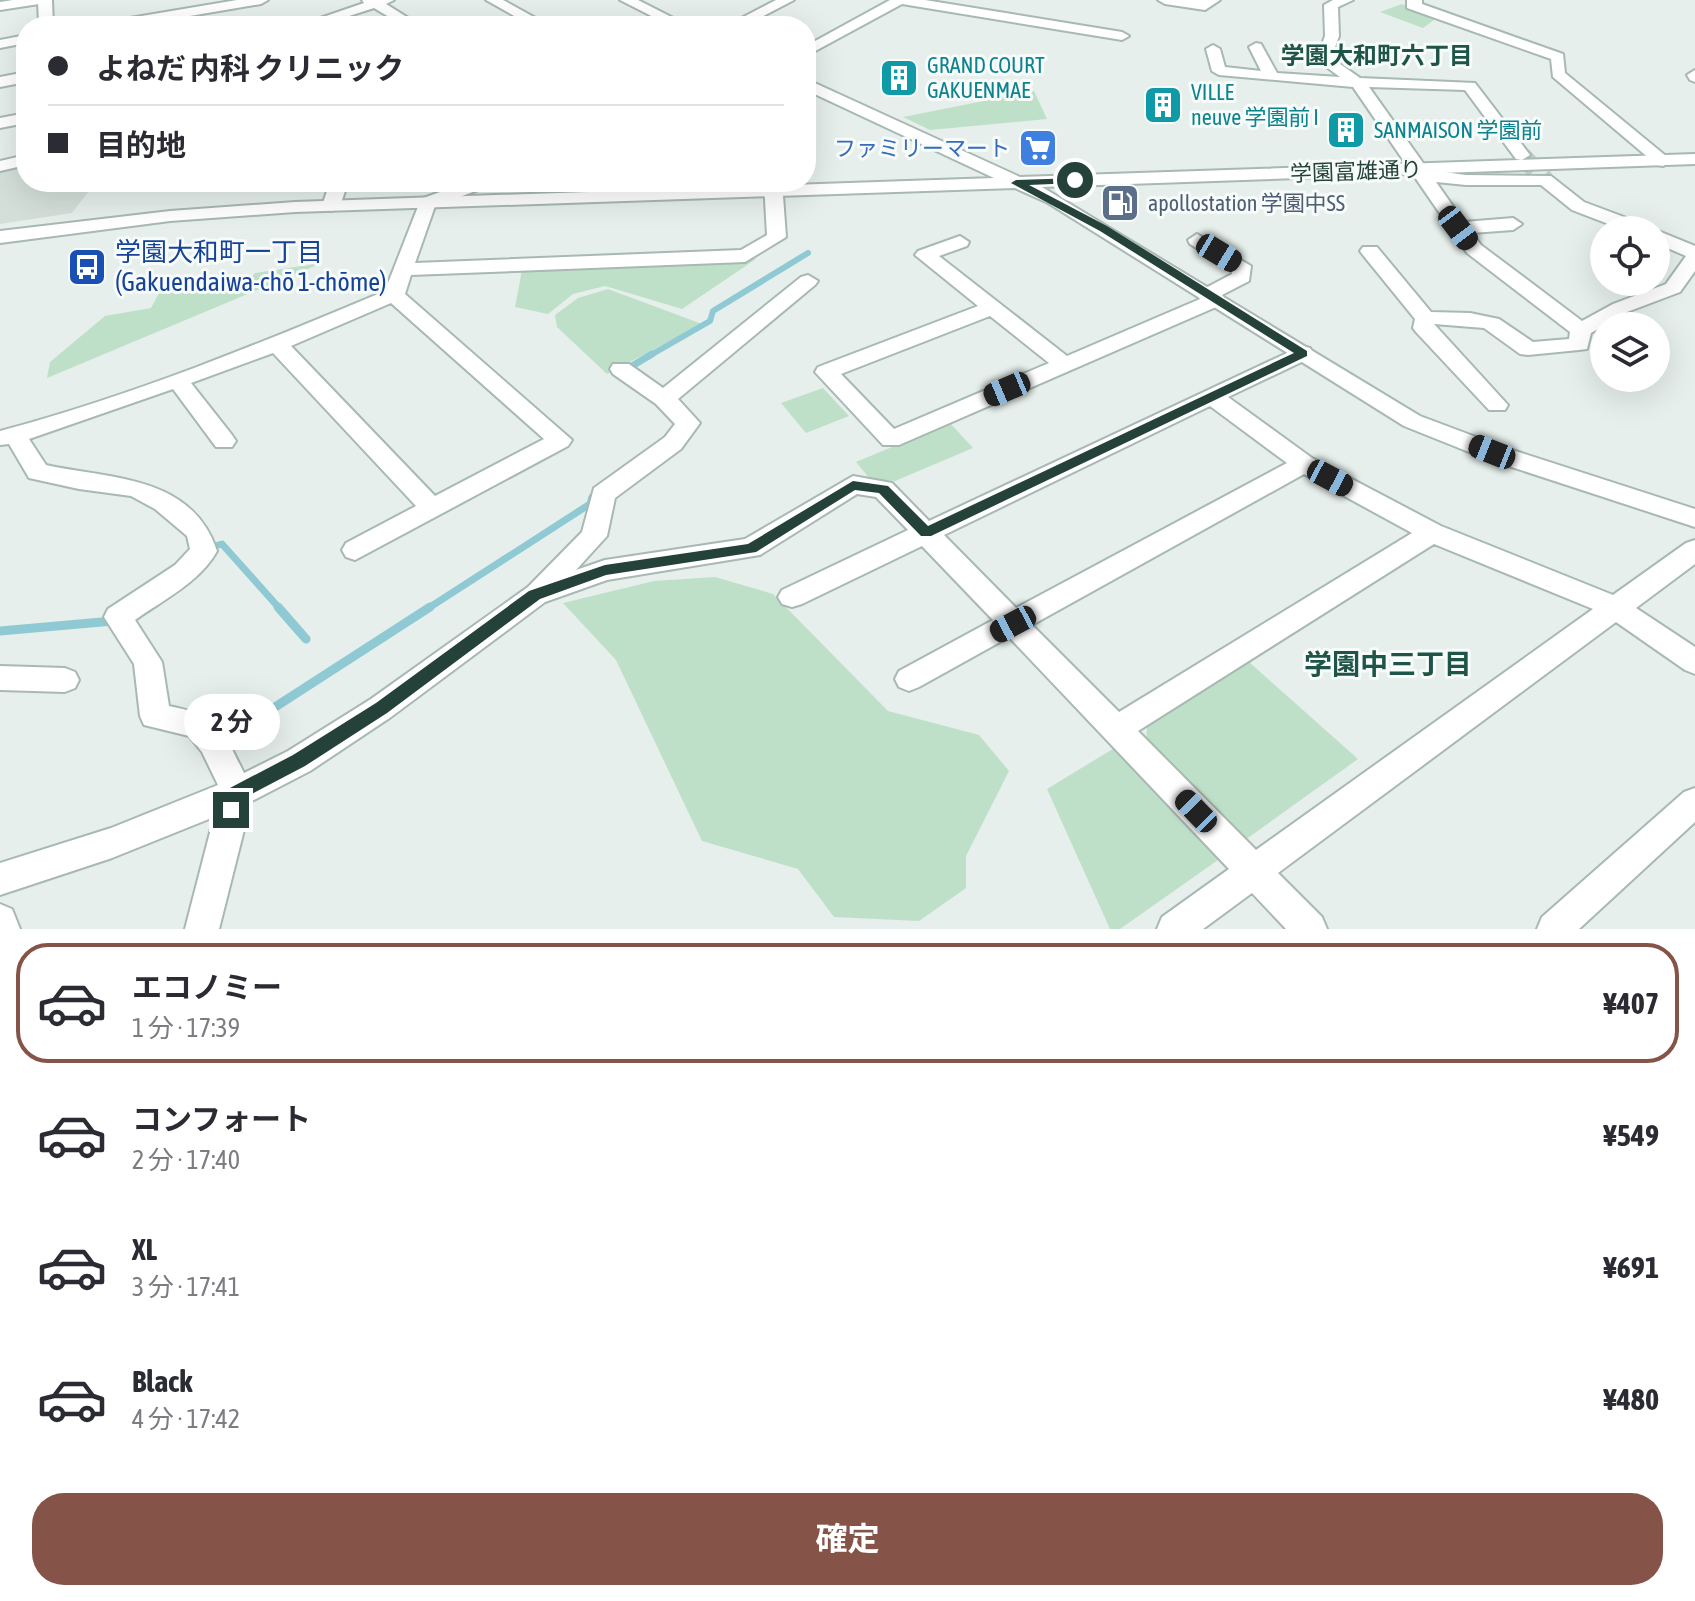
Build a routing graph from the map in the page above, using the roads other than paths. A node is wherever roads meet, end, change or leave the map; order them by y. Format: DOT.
graph roads {
  1 [pos="42,0"];
  2 [pos="261,0"];
  3 [pos="493,0"];
  4 [pos="627,0"];
  5 [pos="753,0"];
  6 [pos="787,0"];
  7 [pos="1001,0"];
  8 [pos="1165,0"];
  9 [pos="1213,0"];
  10 [pos="1346,0"];
  11 [pos="1414,0"];
  12 [pos="377,1"];
  13 [pos="0,6"];
  14 [pos="771,8"];
  15 [pos="979,13"];
  16 [pos="166,16"];
  17 [pos="333,16"];
  18 [pos="399,16"];
  19 [pos="524,16"];
  20 [pos="661,16"];
  21 [pos="754,16"];
  22 [pos="1122,36"];
  23 [pos="816,46"];
  24 [pos="1256,47"];
  25 [pos="1213,49"];
  26 [pos="1229,72"];
  27 [pos="1271,75"];
  28 [pos="1359,84"];
  29 [pos="816,89"];
  30 [pos="1226,91"];
  31 [pos="1522,155"];
  32 [pos="1695,159"];
  33 [pos="1663,161"];
  34 [pos="1420,172"];
  35 [pos="1016,183"];
  36 [pos="816,185"];
  37 [pos="336,192"];
  38 [pos="456,192"];
  39 [pos="605,192"];
  40 [pos="773,192"];
  41 [pos="427,203"];
  42 [pos="331,206"];
  43 [pos="1604,216"];
  44 [pos="1513,224"];
  45 [pos="1458,228"];
  46 [pos="0,237"];
  47 [pos="1197,240"];
  48 [pos="960,242"];
  49 [pos="1670,243"];
  50 [pos="1370,251"];
  51 [pos="1695,255"];
  52 [pos="406,269"];
  53 [pos="808,281"];
  54 [pos="394,295"];
  55 [pos="1211,297"];
  56 [pos="992,308"];
  57 [pos="1425,318"];
  58 [pos="1581,330"];
  59 [pos="277,344"];
  60 [pos="1302,353"];
  61 [pos="1064,364"];
  62 [pos="621,369"];
  63 [pos="177,379"];
  64 [pos="1212,396"];
  65 [pos="664,399"];
  66 [pos="1497,405"];
  67 [pos="8,437"];
  68 [pos="224,441"];
  69 [pos="1304,464"];
  70 [pos="433,509"];
  71 [pos="1695,518"];
  72 [pos="926,533"];
  73 [pos="1432,533"];
  74 [pos="355,550"];
  75 [pos="1695,550"];
  76 [pos="535,595"];
  77 [pos="792,597"];
  78 [pos="1617,609"];
  79 [pos="1013,624"];
  80 [pos="1695,662"];
  81 [pos="0,678"];
  82 [pos="909,679"];
  83 [pos="65,680"];
  84 [pos="1116,729"];
  85 [pos="234,794"];
  86 [pos="1695,802"];
  87 [pos="1256,872"];
  88 [pos="0,879"];
  89 [pos="0,921"];
  90 [pos="3,929"];
  91 [pos="202,929"];
  92 [pos="1174,929"];
  93 [pos="1310,929"];
  94 [pos="1554,929"];
  1 -- 13 [label="street"];
  2 -- 16 [label="street"];
  3 -- 19 [label="street"];
  4 -- 20 [label="street"];
  5 -- 14 [label="street"];
  6 -- 14 [label="street"];
  7 -- 15 [label="street"];
  8 -- 9 [label="street"];
  10 -- 28 [label="street"];
  11 -- 33 [label="street"];
  12 -- 17 [label="street"];
  12 -- 18 [label="street"];
  14 -- 21 [label="street"];
  15 -- 22 [label="street"];
  15 -- 23 [label="street"];
  24 -- 27 [label="street"];
  25 -- 26 [label="street"];
  26 -- 27 [label="street"];
  26 -- 30 [label="street"];
  27 -- 28 [label="street"];
  28 -- 31 [label="street"];
  28 -- 34 [label="street"];
  29 -- 35 [label="street"];
  32 -- 33 [label="street, 学園富雄通り"];
  33 -- 34 [label="street, 学園富雄通り"];
  34 -- 35 [label="street, 学園富雄通り"];
  34 -- 43 [label="street"];
  34 -- 45 [label="street"];
  35 -- 36 [label="street, 学園富雄通り"];
  35 -- 55 [label="street"];
  37 -- 42 [label="street"];
  38 -- 41 [label="street"];
  39 -- 41 [label="street, 学園富雄通り"];
  40 -- 52 [label="street"];
  41 -- 42 [label="street, 学園富雄通り"];
  41 -- 52 [label="street"];
  42 -- 46 [label="street, 学園富雄通り"];
  44 -- 45 [label="street"];
  45 -- 58 [label="street"];
  47 -- 55 [label="street"];
  48 -- 56 [label="street"];
  49 -- 51 [label="street"];
  50 -- 57 [label="street"];
  51 -- 58 [label="street"];
  52 -- 54 [label="street"];
  53 -- 65 [label="street"];
  54 -- 59 [label="street"];
  54 -- 70 [label="street"];
  55 -- 60 [label="street"];
  55 -- 61 [label="street"];
  56 -- 61 [label="street"];
  56 -- 61 [label="street"];
  57 -- 58 [label="street"];
  57 -- 66 [label="street"];
  59 -- 63 [label="street"];
  59 -- 70 [label="street"];
  60 -- 64 [label="street"];
  60 -- 71 [label="street"];
  62 -- 65 [label="street"];
  63 -- 67 [label="street"];
  63 -- 68 [label="street"];
  64 -- 69 [label="street"];
  64 -- 72 [label="street"];
  65 -- 76 [label="street"];
  67 -- 85 [label="street"];
  69 -- 73 [label="street"];
  69 -- 79 [label="street"];
  70 -- 74 [label="street"];
  72 -- 76 [label="street"];
  72 -- 77 [label="street"];
  72 -- 79 [label="street"];
  73 -- 78 [label="street"];
  73 -- 84 [label="street"];
  75 -- 78 [label="street"];
  76 -- 85 [label="street"];
  78 -- 80 [label="street"];
  78 -- 87 [label="street"];
  79 -- 82 [label="street"];
  79 -- 84 [label="street"];
  81 -- 83 [label="street"];
  84 -- 87 [label="street"];
  85 -- 88 [label="street"];
  85 -- 91 [label="street"];
  86 -- 94 [label="street"];
  87 -- 92 [label="street"];
  87 -- 93 [label="street"];
  89 -- 90 [label="street"];
}
